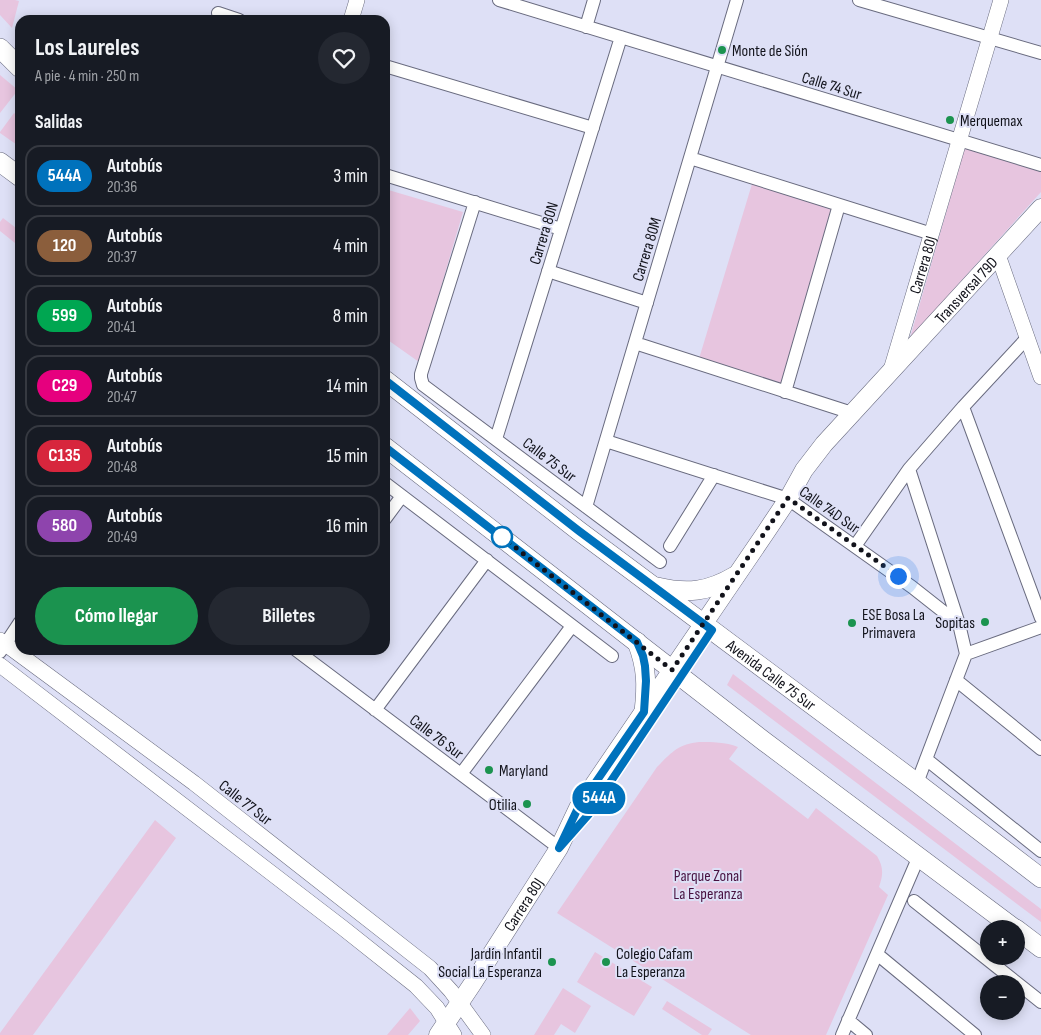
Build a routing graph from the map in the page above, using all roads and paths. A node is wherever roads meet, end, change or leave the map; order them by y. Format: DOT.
graph roads {
  1 [pos="357,0"];
  2 [pos="500,0"];
  3 [pos="594,0"];
  4 [pos="737,0"];
  5 [pos="859,0"];
  6 [pos="1001,0"];
  7 [pos="888,4"];
  8 [pos="218,13"];
  9 [pos="224,15"];
  10 [pos="352,15"];
  11 [pos="586,26"];
  12 [pos="621,37"];
  13 [pos="990,38"];
  14 [pos="0,48"];
  15 [pos="1041,53"];
  16 [pos="15,63"];
  17 [pos="390,67"];
  18 [pos="717,67"];
  19 [pos="593,128"];
  20 [pos="959,140"];
  21 [pos="690,158"];
  22 [pos="0,162"];
  23 [pos="1041,166"];
  24 [pos="15,173"];
  25 [pos="390,176"];
  26 [pos="475,202"];
  27 [pos="839,205"];
  28 [pos="1041,208"];
  29 [pos="561,229"];
  30 [pos="932,234"];
  31 [pos="998,255"];
  32 [pos="548,271"];
  33 [pos="647,302"];
  34 [pos="1027,338"];
  35 [pos="635,343"];
  36 [pos="892,370"];
  37 [pos="1041,377"];
  38 [pos="390,384"];
  39 [pos="785,392"];
  40 [pos="963,407"];
  41 [pos="852,413"];
  42 [pos="496,439"];
  43 [pos="606,440"];
  44 [pos="390,451"];
  45 [pos="909,469"];
  46 [pos="714,475"];
  47 [pos="390,486"];
  48 [pos="402,496"];
  49 [pos="788,498"];
  50 [pos="586,507"];
  51 [pos="390,512"];
  52 [pos="670,546"];
  53 [pos="855,546"];
  54 [pos="487,560"];
  55 [pos="660,562"];
  56 [pos="735,576"];
  57 [pos="653,586"];
  58 [pos="1041,618"];
  59 [pos="960,624"];
  60 [pos="572,626"];
  61 [pos="708,627"];
  62 [pos="1041,627"];
  63 [pos="15,628"];
  64 [pos="637,642"];
  65 [pos="2,645"];
  66 [pos="15,654"];
  67 [pos="966,654"];
  68 [pos="16,655"];
  69 [pos="303,655"];
  70 [pos="612,656"];
  71 [pos="0,665"];
  72 [pos="676,673"];
  73 [pos="956,680"];
  74 [pos="375,710"];
  75 [pos="644,712"];
  76 [pos="1041,749"];
  77 [pos="926,759"];
  78 [pos="461,774"];
  79 [pos="917,782"];
  80 [pos="559,848"];
  81 [pos="1041,851"];
  82 [pos="919,856"];
  83 [pos="1041,878"];
  84 [pos="914,901"];
  85 [pos="1004,920"];
  86 [pos="1025,936"];
  87 [pos="1041,948"];
  88 [pos="877,954"];
  89 [pos="1041,1002"];
  90 [pos="459,1003"];
  91 [pos="848,1020"];
  92 [pos="446,1031"];
  93 [pos="483,1035"];
  94 [pos="842,1035"];
  95 [pos="866,1035"];
  96 [pos="975,1035"];
  1 -- 10 [label="street"];
  2 -- 11 [label="street, Calle 74 Sur"];
  3 -- 11 [label="street"];
  4 -- 18 [label="street, Carrera 80M"];
  5 -- 7 [label="street"];
  6 -- 13 [label="street, Carrera 80J"];
  7 -- 13 [label="street"];
  8 -- 9 [label="street"];
  11 -- 12 [label="street, Calle 74 Sur"];
  12 -- 18 [label="street, Calle 74 Sur"];
  12 -- 19 [label="street, Carrera 80N"];
  13 -- 15 [label="street"];
  13 -- 20 [label="street, Carrera 80J"];
  14 -- 16 [label="main road"];
  17 -- 19 [label="street"];
  18 -- 20 [label="street, Calle 74 Sur"];
  18 -- 21 [label="street, Carrera 80M"];
  19 -- 29 [label="street, Carrera 80N"];
  20 -- 23 [label="street, Calle 74 Sur"];
  20 -- 30 [label="street, Carrera 80J"];
  21 -- 27 [label="street"];
  21 -- 33 [label="street, Carrera 80M"];
  22 -- 24 [label="main road"];
  25 -- 26 [label="street"];
  26 -- 29 [label="street"];
  26 -- 42 [label="street, Calle 75 Sur"];
  27 -- 30 [label="street"];
  27 -- 39 [label="street"];
  28 -- 31 [label="main road, Transversal 79D"];
  29 -- 32 [label="street, Carrera 80N"];
  30 -- 36 [label="street, Carrera 80J"];
  31 -- 34 [label="street"];
  31 -- 36 [label="main road, Transversal 79D"];
  32 -- 33 [label="street"];
  32 -- 42 [label="street, Carrera 80N"];
  33 -- 35 [label="street, Carrera 80M"];
  34 -- 37 [label="street"];
  34 -- 40 [label="street"];
  35 -- 39 [label="street"];
  35 -- 43 [label="street, Carrera 80M"];
  36 -- 41 [label="main road, Carrera 80J"];
  38 -- 57 [label="main road, Avenida Calle 75 Sur"];
  39 -- 41 [label="street"];
  40 -- 45 [label="street"];
  40 -- 58 [label="street"];
  41 -- 49 [label="main road, Carrera 80J"];
  42 -- 50 [label="street, Calle 75 Sur"];
  43 -- 46 [label="street, Calle 74D Sur"];
  43 -- 50 [label="street, Carrera 80M"];
  44 -- 64 [label="main road"];
  45 -- 53 [label="street"];
  45 -- 59 [label="street"];
  46 -- 49 [label="street, Calle 74D Sur"];
  46 -- 52 [label="street"];
  47 -- 48 [label="street"];
  48 -- 51 [label="street"];
  48 -- 54 [label="street"];
  49 -- 53 [label="street, Calle 74D Sur"];
  49 -- 56 [label="main road, Carrera 80J"];
  49 -- 61 [label="main road, Carrera 80J"];
  50 -- 55 [label="street, Calle 75 Sur"];
  53 -- 59 [label="street, Calle 74D Sur"];
  54 -- 60 [label="street"];
  54 -- 74 [label="street"];
  56 -- 57 [label="main road"];
  56 -- 61 [label="main road, Carrera 80J"];
  57 -- 61 [label="main road, Avenida Calle 75 Sur"];
  59 -- 67 [label="street"];
  60 -- 70 [label="street"];
  60 -- 78 [label="street"];
  61 -- 72 [label="main road, Carrera 80J"];
  61 -- 79 [label="main road, Avenida Calle 75 Sur"];
  62 -- 67 [label="street"];
  63 -- 65 [label="street"];
  64 -- 72 [label="main road"];
  64 -- 75 [label="main road"];
  65 -- 66 [label="street, Calle 77 Sur"];
  67 -- 73 [label="street"];
  68 -- 90 [label="street, Calle 77 Sur"];
  69 -- 74 [label="street, Calle 76 Sur"];
  71 -- 92 [label="street"];
  72 -- 75 [label="main road, Carrera 80J"];
  72 -- 80 [label="main road, Carrera 80J"];
  72 -- 82 [label="main road"];
  73 -- 76 [label="street"];
  73 -- 77 [label="street"];
  74 -- 78 [label="street, Calle 76 Sur"];
  75 -- 80 [label="main road, Carrera 80J"];
  77 -- 79 [label="street"];
  77 -- 81 [label="street"];
  78 -- 80 [label="street, Calle 76 Sur"];
  79 -- 83 [label="main road, Avenida Calle 75 Sur"];
  80 -- 90 [label="main road, Carrera 80J"];
  82 -- 85 [label="main road"];
  82 -- 88 [label="street"];
  84 -- 89 [label="street"];
  86 -- 87 [label="main road"];
  88 -- 91 [label="street"];
  88 -- 96 [label="street"];
  90 -- 92 [label="main road, Carrera 80J"];
  90 -- 93 [label="street, Calle 77 Sur"];
  91 -- 94 [label="street"];
  91 -- 95 [label="street"];
}
